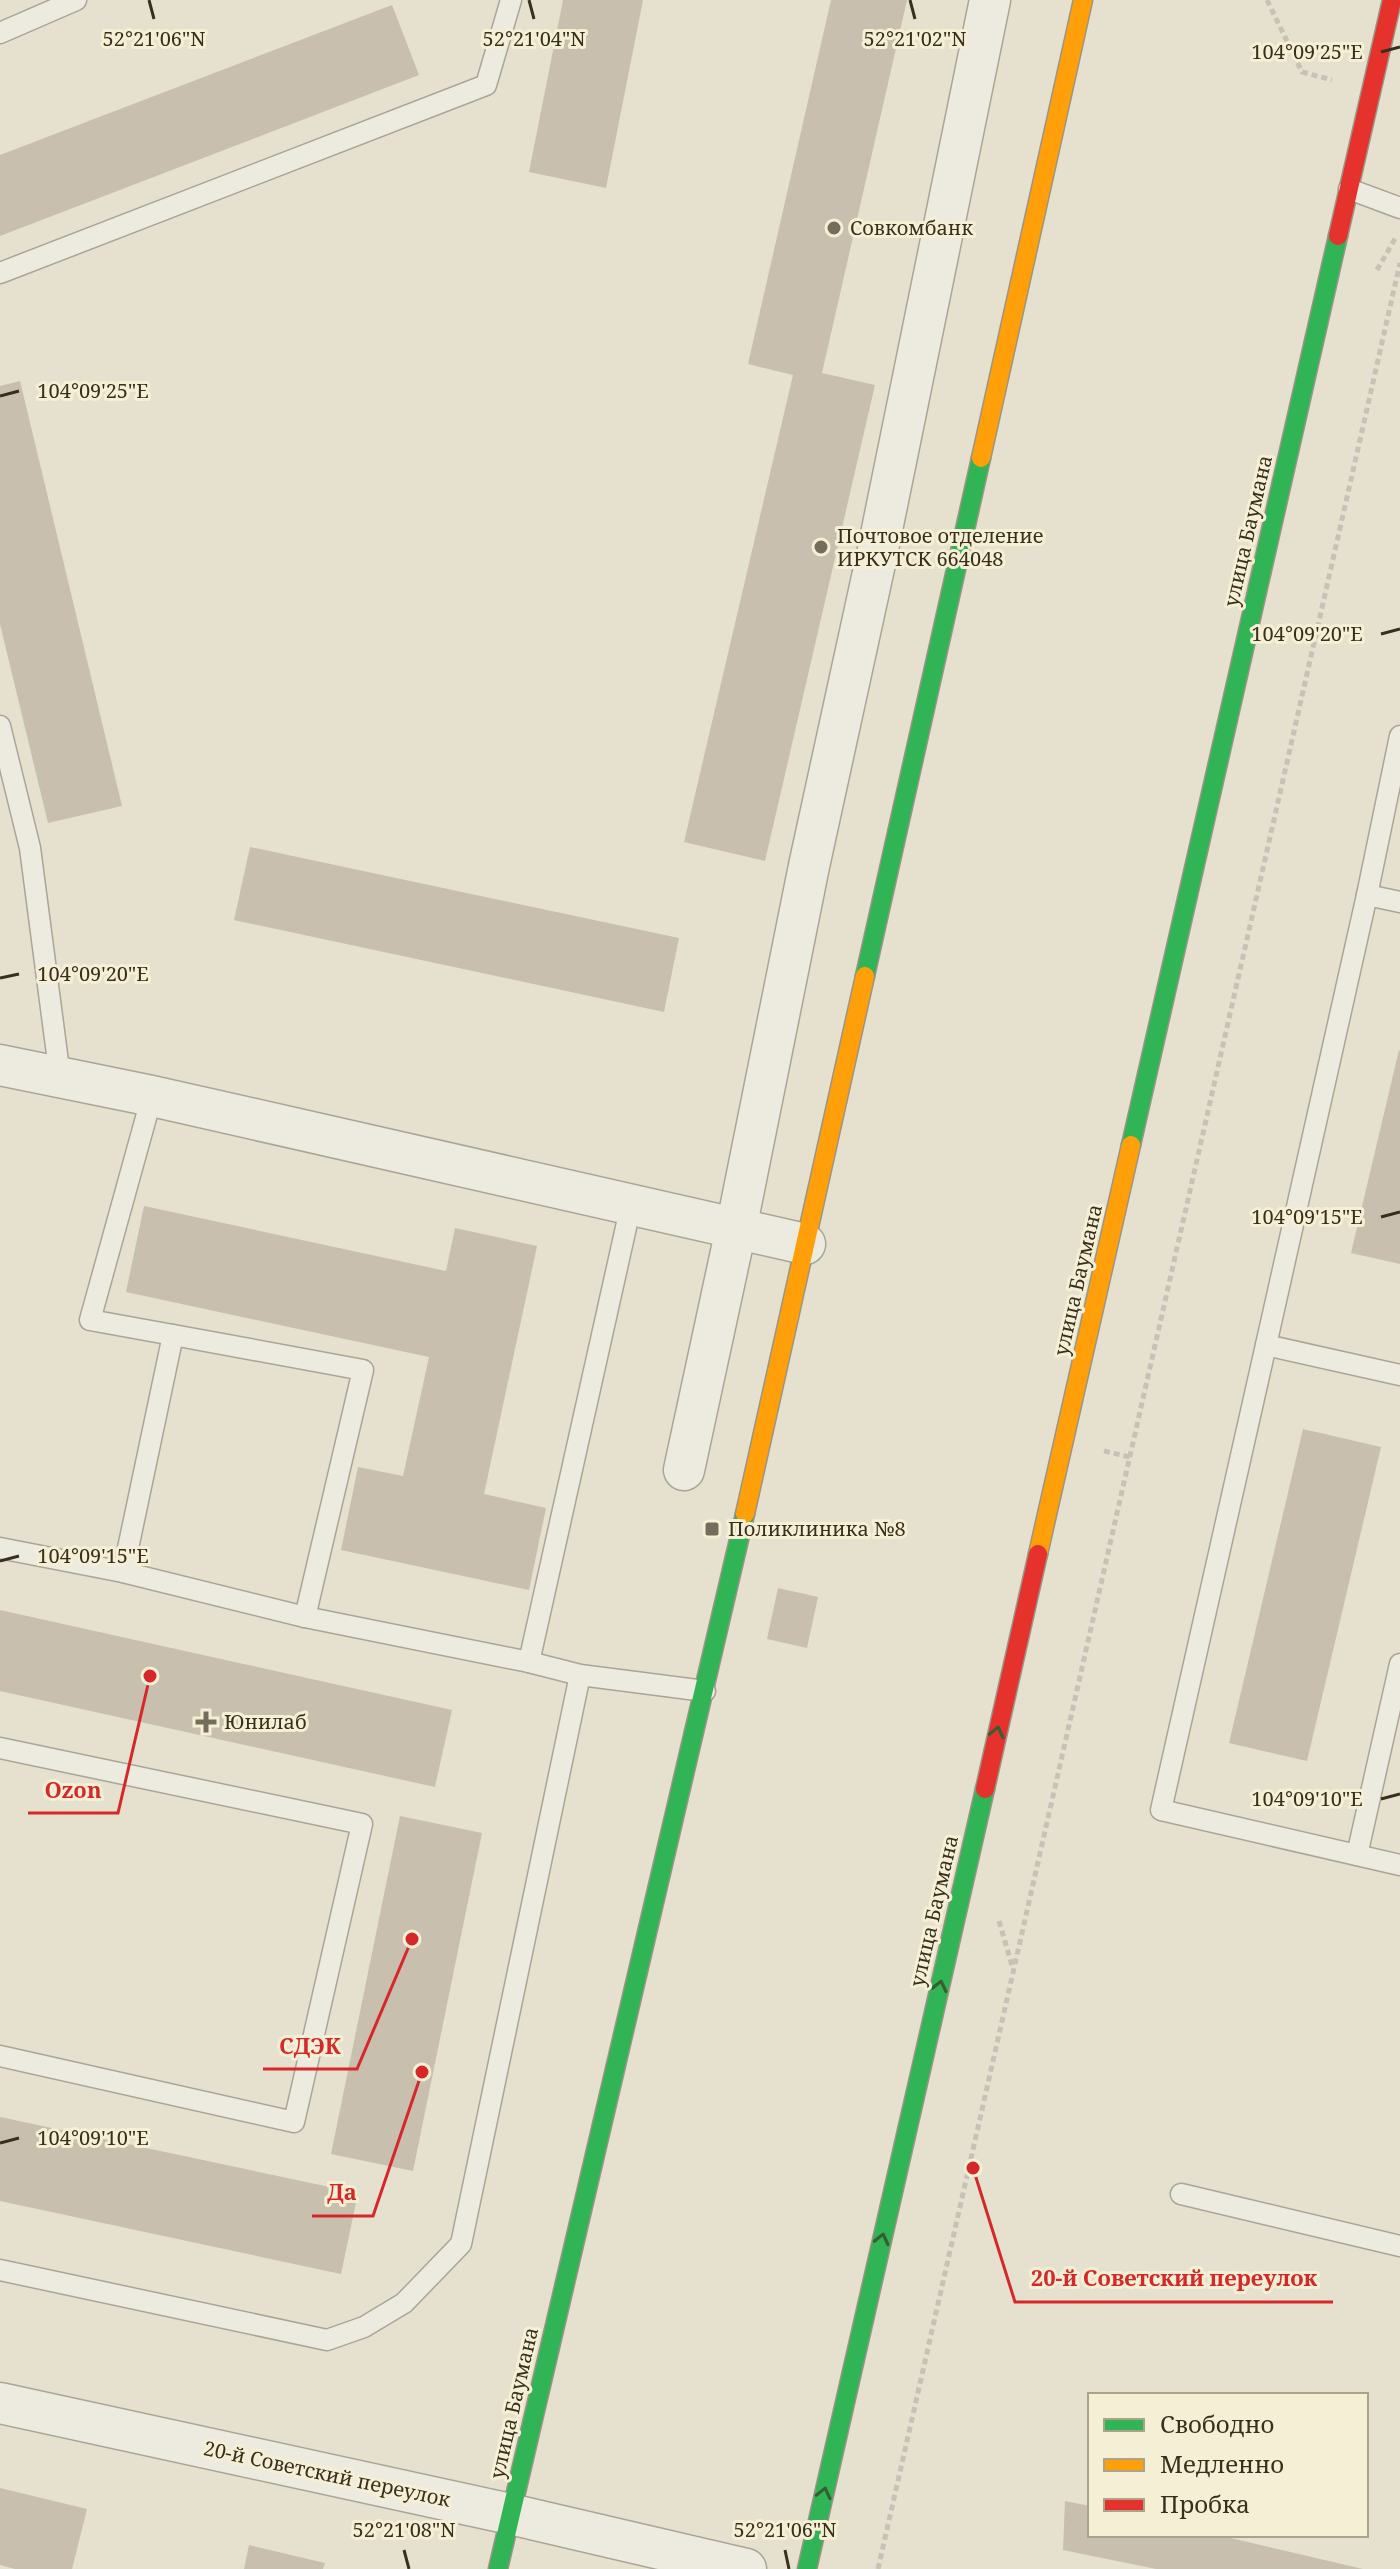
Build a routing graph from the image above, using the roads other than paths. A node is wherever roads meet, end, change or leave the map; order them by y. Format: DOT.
graph roads {
  1 [pos="76,0"];
  2 [pos="511,0"];
  3 [pos="990,0"];
  4 [pos="1083,0"];
  5 [pos="1392,0"];
  6 [pos="0,33"];
  7 [pos="1349,189"];
  8 [pos="1400,208"];
  9 [pos="0,273"];
  10 [pos="0,726"];
  11 [pos="1400,736"];
  12 [pos="1367,895"];
  13 [pos="1400,902"];
  14 [pos="0,1065"];
  15 [pos="60,1077"];
  16 [pos="152,1096"];
  17 [pos="631,1205"];
  18 [pos="736,1229"];
  19 [pos="805,1244"];
  20 [pos="173,1335"];
  21 [pos="1266,1345"];
  22 [pos="1400,1375"];
  23 [pos="684,1470"];
  24 [pos="0,1548"];
  25 [pos="123,1572"];
  26 [pos="305,1617"];
  27 [pos="529,1662"];
  28 [pos="1400,1664"];
  29 [pos="580,1675"];
  30 [pos="705,1691"];
  31 [pos="0,1748"];
  32 [pos="1357,1855"];
  33 [pos="1400,1865"];
  34 [pos="0,2056"];
  35 [pos="1181,2194"];
  36 [pos="1400,2246"];
  37 [pos="0,2270"];
  38 [pos="0,2403"];
  39 [pos="510,2514"];
  40 [pos="498,2569"];
  41 [pos="746,2569"];
  42 [pos="807,2569"];
  1 -- 6 [label="lane"];
  2 -- 9 [label="lane"];
  3 -- 18 [label="street"];
  4 -- 19 [label="street, улица Баумана"];
  5 -- 7 [label="street, улица Баумана"];
  7 -- 8 [label="lane"];
  42 -- 7 [label="street, улица Баумана, one-way"];
  10 -- 15 [label="lane"];
  11 -- 12 [label="lane"];
  12 -- 13 [label="lane"];
  12 -- 21 [label="lane"];
  14 -- 15 [label="street"];
  15 -- 16 [label="street"];
  16 -- 17 [label="street"];
  16 -- 20 [label="lane"];
  17 -- 18 [label="street"];
  17 -- 27 [label="lane"];
  18 -- 19 [label="street"];
  18 -- 23 [label="street"];
  19 -- 30 [label="street, улица Баумана"];
  20 -- 25 [label="lane"];
  20 -- 26 [label="lane"];
  21 -- 22 [label="lane"];
  21 -- 32 [label="lane"];
  24 -- 25 [label="lane"];
  25 -- 26 [label="lane"];
  26 -- 27 [label="lane"];
  27 -- 29 [label="lane"];
  28 -- 32 [label="lane"];
  29 -- 30 [label="lane"];
  29 -- 37 [label="lane"];
  30 -- 39 [label="street, улица Баумана"];
  31 -- 34 [label="lane"];
  32 -- 33 [label="lane"];
  35 -- 36 [label="lane"];
  38 -- 39 [label="street, 20-й Советский переулок"];
  39 -- 40 [label="street, улица Баумана"];
  39 -- 41 [label="street, 20-й Советский переулок"];
}
